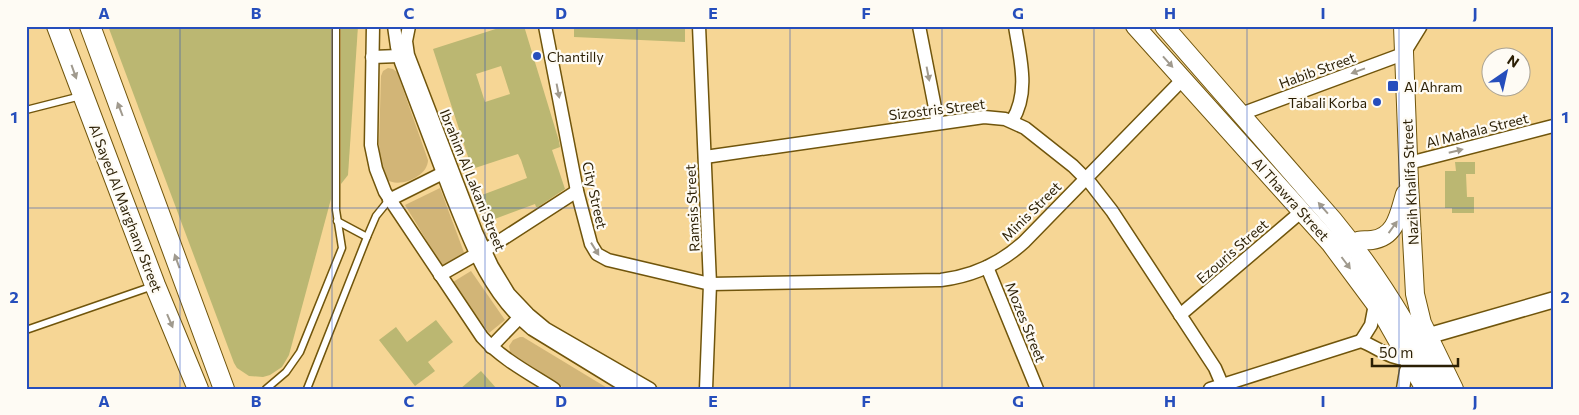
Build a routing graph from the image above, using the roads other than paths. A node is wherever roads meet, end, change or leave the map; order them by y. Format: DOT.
graph roads {
  1 [pos="57,26"];
  2 [pos="90,26"];
  3 [pos="336,26"];
  4 [pos="373,26"];
  5 [pos="394,26"];
  6 [pos="409,26"];
  7 [pos="545,26"];
  8 [pos="699,26"];
  9 [pos="920,26"];
  10 [pos="1014,26"];
  11 [pos="1136,26"];
  12 [pos="1164,26"];
  13 [pos="1403,26"];
  14 [pos="1419,26"];
  15 [pos="1403,53"];
  16 [pos="399,56"];
  17 [pos="372,58"];
  18 [pos="1183,79"];
  19 [pos="82,96"];
  20 [pos="26,110"];
  21 [pos="1241,114"];
  22 [pos="1012,121"];
  23 [pos="938,123"];
  24 [pos="1553,126"];
  25 [pos="705,156"];
  26 [pos="1409,162"];
  27 [pos="443,173"];
  28 [pos="1086,178"];
  29 [pos="1409,183"];
  30 [pos="577,191"];
  31 [pos="389,200"];
  32 [pos="1302,211"];
  33 [pos="337,221"];
  34 [pos="367,237"];
  35 [pos="1353,245"];
  36 [pos="480,253"];
  37 [pos="987,267"];
  38 [pos="440,275"];
  39 [pos="710,284"];
  40 [pos="155,285"];
  41 [pos="1375,304"];
  42 [pos="1551,304"];
  43 [pos="1180,315"];
  44 [pos="519,318"];
  45 [pos="26,330"];
  46 [pos="1420,334"];
  47 [pos="1360,342"];
  48 [pos="491,347"];
  49 [pos="1409,360"];
  50 [pos="1224,387"];
  51 [pos="198,389"];
  52 [pos="224,389"];
  53 [pos="266,389"];
  54 [pos="307,389"];
  55 [pos="554,389"];
  56 [pos="630,389"];
  57 [pos="650,389"];
  58 [pos="706,389"];
  59 [pos="1037,389"];
  60 [pos="1210,389"];
  61 [pos="1403,389"];
  62 [pos="1425,389"];
  63 [pos="1441,389"];
  64 [pos="1454,389"];
  1 -- 19 [label="main road, Al Sayed Al Marghany Street, one-way"];
  52 -- 2 [label="main road, Al Sayed Al Marghany Street, one-way"];
  3 -- 33 [label="lane"];
  4 -- 17 [label="street"];
  5 -- 16 [label="street, Ibrahim Al Lakani Street"];
  6 -- 36 [label="street, Ibrahim Al Lakani Street"];
  7 -- 30 [label="street, City Street, one-way"];
  8 -- 25 [label="street, Ramsis Street"];
  9 -- 23 [label="street, one-way"];
  10 -- 22 [label="street"];
  11 -- 18 [label="main road, Al Thawra Street, one-way"];
  12 -- 21 [label="main road, Al Thawra Street"];
  13 -- 15 [label="main road, Nazih Khalifa Street"];
  14 -- 15 [label="street"];
  15 -- 21 [label="street, Habib Street, one-way"];
  15 -- 26 [label="main road, Nazih Khalifa Street"];
  16 -- 17 [label="street"];
  16 -- 27 [label="street, Ibrahim Al Lakani Street"];
  17 -- 31 [label="street"];
  18 -- 28 [label="street, Minis Street"];
  18 -- 32 [label="main road, Al Thawra Street"];
  19 -- 20 [label="lane"];
  19 -- 40 [label="main road, Al Sayed Al Marghany Street"];
  35 -- 21 [label="main road, Al Thawra Street, one-way"];
  22 -- 23 [label="street, Sizostris Street"];
  22 -- 28 [label="street, Sizostris Street"];
  23 -- 25 [label="street, Sizostris Street"];
  26 -- 24 [label="street, Al Mahala Street, one-way"];
  25 -- 39 [label="street, Ramsis Street"];
  26 -- 29 [label="main road, Nazih Khalifa Street"];
  27 -- 31 [label="street"];
  27 -- 36 [label="street, Ibrahim Al Lakani Street"];
  28 -- 37 [label="street, Minis Street"];
  28 -- 43 [label="street, Sizostris Street"];
  35 -- 29 [label="main road, one-way"];
  29 -- 46 [label="main road, Nazih Khalifa Street"];
  30 -- 36 [label="street"];
  30 -- 39 [label="street, City Street, one-way"];
  31 -- 34 [label="lane"];
  31 -- 38 [label="street"];
  32 -- 41 [label="main road, Al Thawra Street, one-way"];
  32 -- 43 [label="street, Ezouris Street"];
  33 -- 34 [label="lane"];
  33 -- 53 [label="lane"];
  34 -- 54 [label="lane"];
  35 -- 46 [label="main road, Al Thawra Street"];
  36 -- 38 [label="street"];
  36 -- 44 [label="street, Ibrahim Al Lakani Street"];
  36 -- 57 [label="street, Ibrahim Al Lakani Street"];
  37 -- 39 [label="street, Minis Street"];
  37 -- 59 [label="street, Mozes Street"];
  38 -- 48 [label="street"];
  39 -- 58 [label="street, Ramsis Street"];
  40 -- 45 [label="lane"];
  40 -- 51 [label="main road, Al Sayed Al Marghany Street, one-way"];
  41 -- 47 [label="street"];
  41 -- 49 [label="main road, Al Thawra Street"];
  42 -- 46 [label="street"];
  43 -- 50 [label="street, Sizostris Street"];
  44 -- 48 [label="street"];
  44 -- 56 [label="street, Ibrahim Al Lakani Street"];
  46 -- 63 [label="main road"];
  46 -- 64 [label="main road, Al Thawra Street"];
  47 -- 49 [label="street"];
  47 -- 50 [label="street"];
  48 -- 55 [label="street"];
  49 -- 61 [label="street"];
  49 -- 62 [label="main road, Al Thawra Street"];
  50 -- 60 [label="street"];
}
